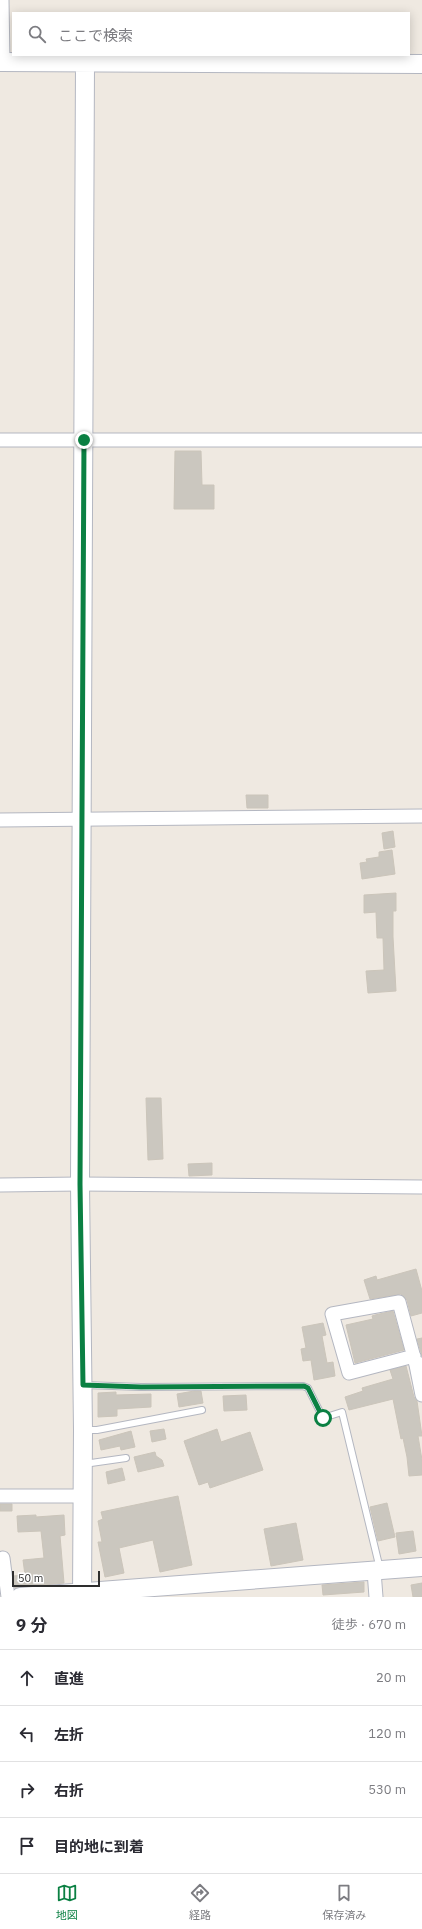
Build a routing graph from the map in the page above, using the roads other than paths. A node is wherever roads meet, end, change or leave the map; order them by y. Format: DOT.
graph roads {
  1 [pos="2,0"];
  2 [pos="2,62"];
  3 [pos="85,64"];
  4 [pos="422,64"];
  5 [pos="0,440"];
  6 [pos="84,440"];
  7 [pos="422,440"];
  8 [pos="422,816"];
  9 [pos="0,820"];
  10 [pos="83,820"];
  11 [pos="80,1184"];
  12 [pos="0,1185"];
  13 [pos="422,1187"];
  14 [pos="417,1362"];
  15 [pos="83,1385"];
  16 [pos="422,1395"];
  17 [pos="202,1410"];
  18 [pos="83,1430"];
  19 [pos="126,1458"];
  20 [pos="82,1464"];
  21 [pos="0,1496"];
  22 [pos="82,1496"];
  23 [pos="3,1558"];
  24 [pos="422,1568"];
  25 [pos="377,1570"];
  26 [pos="82,1595"];
  27 [pos="8,1597"];
  28 [pos="20,1597"];
  29 [pos="376,1597"];
  1 -- 2 [label="street"];
  2 -- 3 [label="street"];
  3 -- 4 [label="street"];
  3 -- 6 [label="street"];
  5 -- 6 [label="street"];
  6 -- 7 [label="street"];
  6 -- 10 [label="street"];
  8 -- 10 [label="street"];
  9 -- 10 [label="street"];
  10 -- 11 [label="street"];
  11 -- 12 [label="street"];
  11 -- 13 [label="street"];
  11 -- 15 [label="street"];
  14 -- 14 [label="street"];
  14 -- 16 [label="street"];
  15 -- 18 [label="street"];
  15 -- 25 [label="lane"];
  17 -- 18 [label="lane"];
  18 -- 20 [label="street"];
  19 -- 20 [label="lane"];
  20 -- 22 [label="street"];
  21 -- 22 [label="street"];
  22 -- 26 [label="street"];
  23 -- 27 [label="street"];
  24 -- 25 [label="street"];
  25 -- 26 [label="street"];
  25 -- 29 [label="street"];
  26 -- 28 [label="street"];
}
